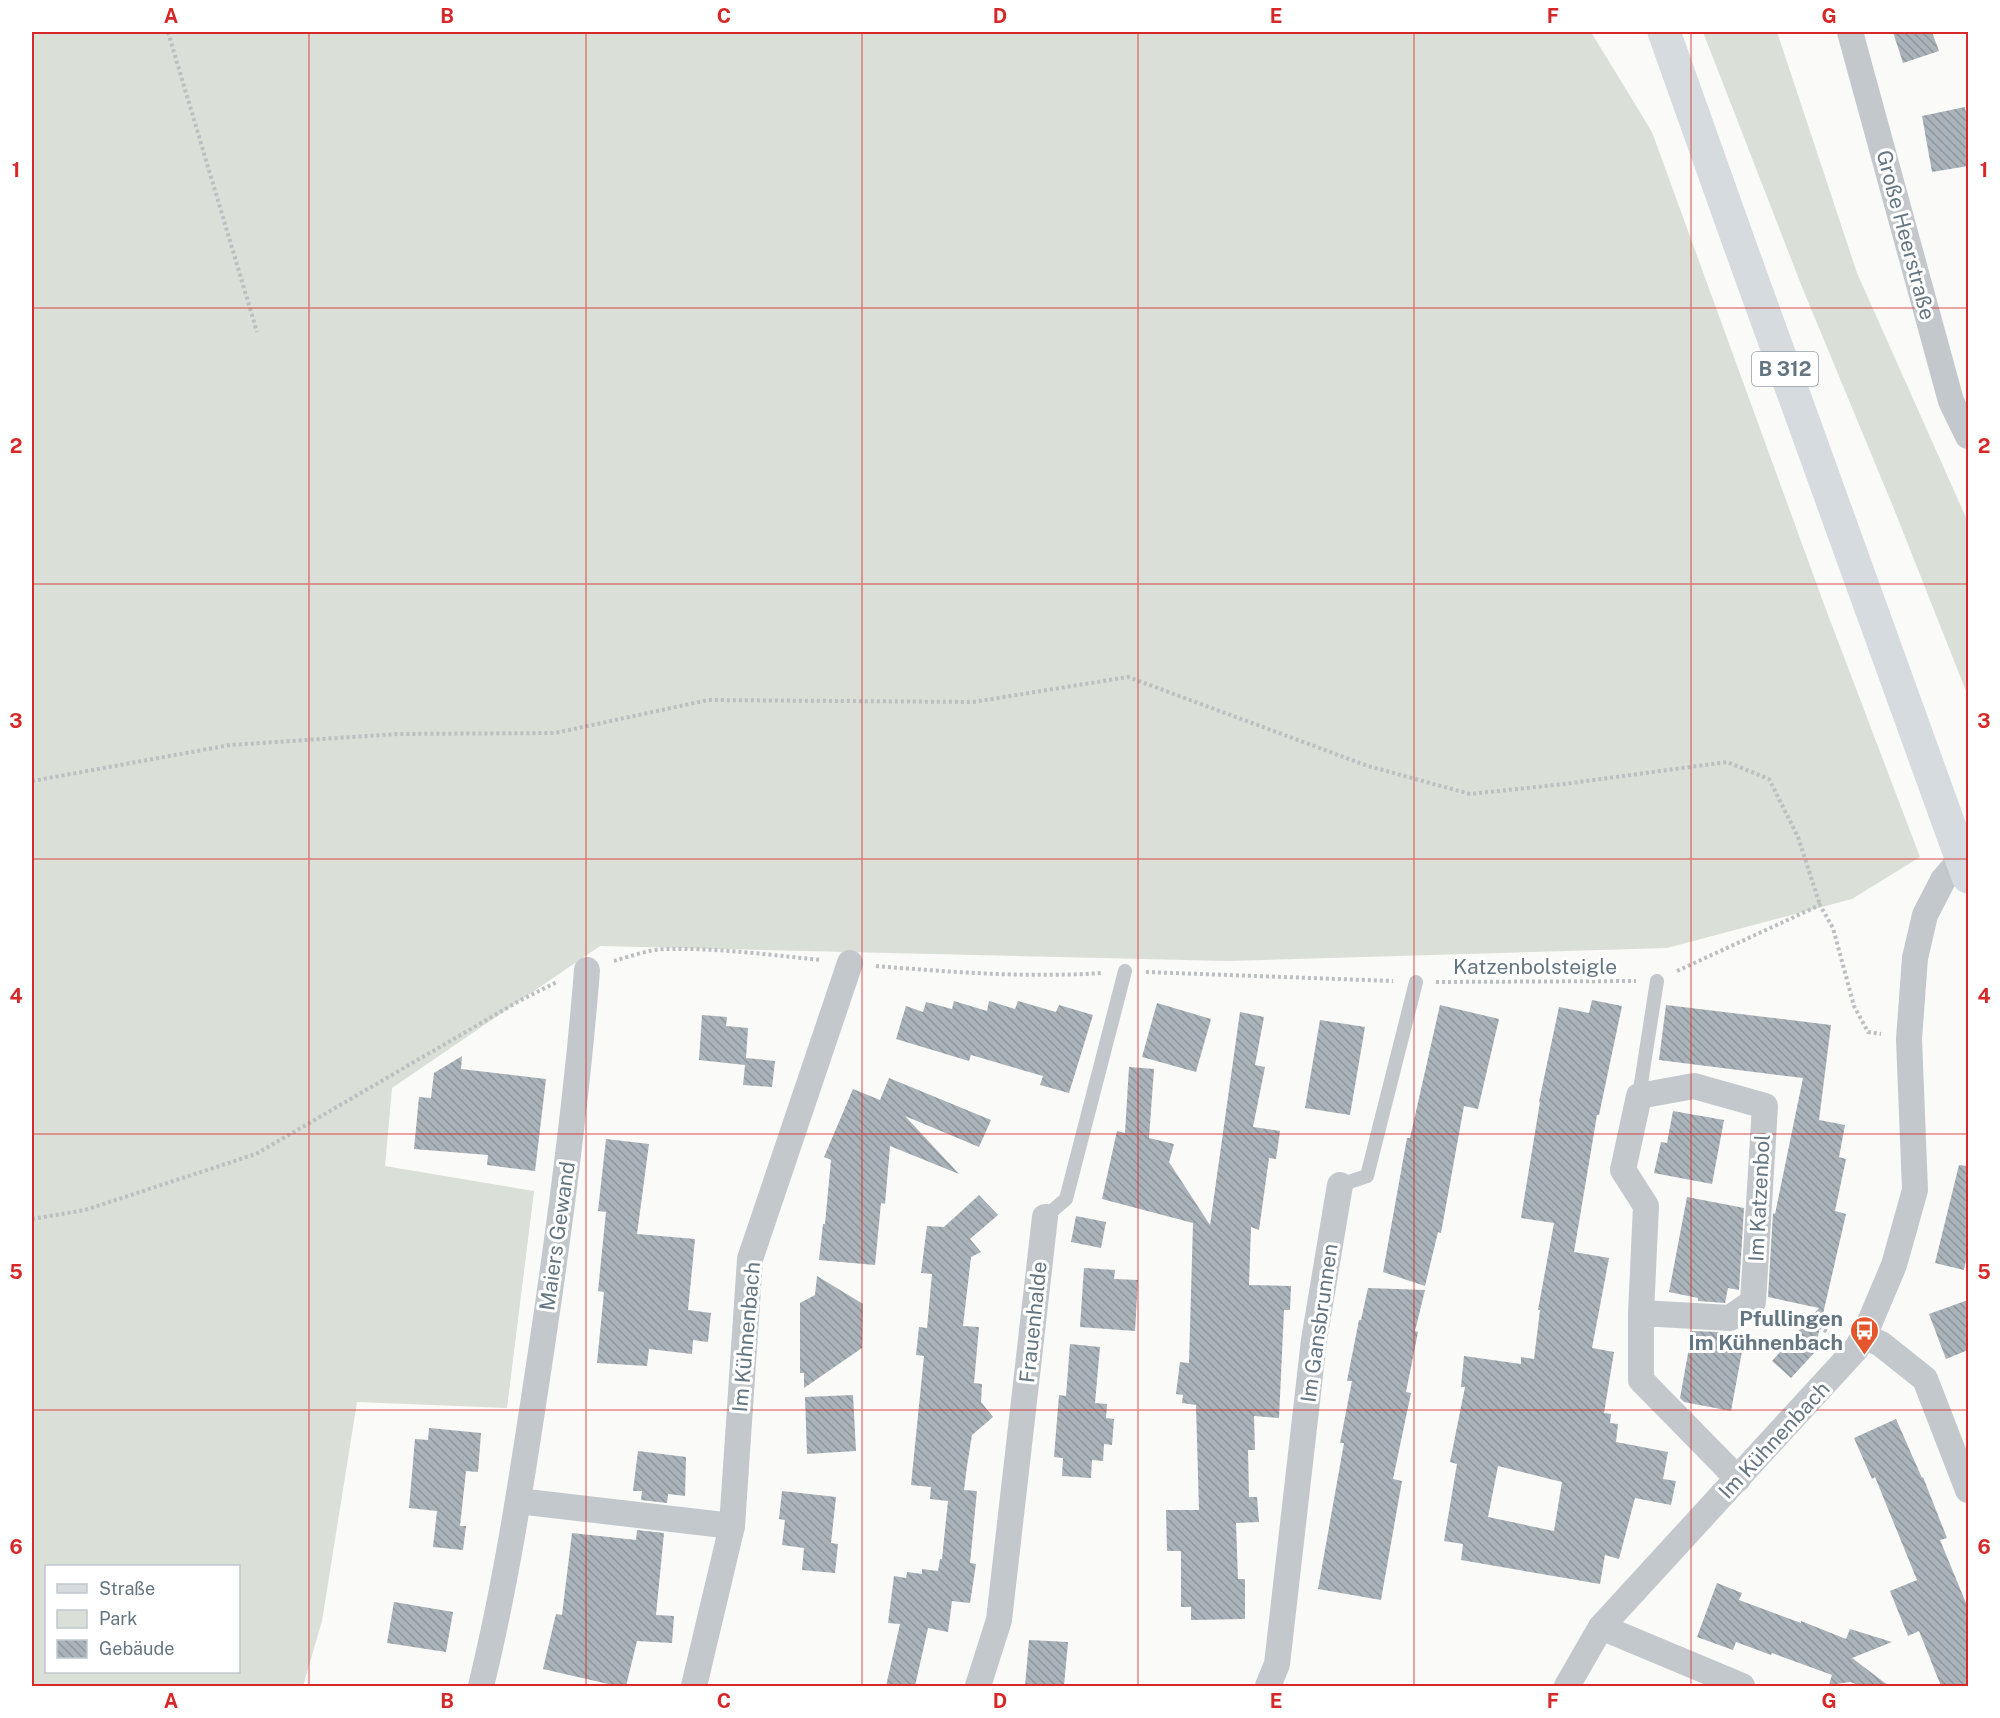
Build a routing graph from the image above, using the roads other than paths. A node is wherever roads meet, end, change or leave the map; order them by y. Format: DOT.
graph roads {
  1 [pos="1664,32"];
  2 [pos="1850,32"];
  3 [pos="1968,436"];
  4 [pos="1968,851"];
  5 [pos="1968,877"];
  6 [pos="850,963"];
  7 [pos="587,970"];
  8 [pos="1125,971"];
  9 [pos="1657,981"];
  10 [pos="1416,982"];
  11 [pos="1639,1096"];
  12 [pos="1341,1185"];
  13 [pos="1045,1217"];
  14 [pos="1641,1313"];
  15 [pos="1860,1343"];
  16 [pos="1738,1479"];
  17 [pos="1968,1490"];
  18 [pos="518,1501"];
  19 [pos="732,1526"];
  20 [pos="1601,1628"];
  21 [pos="481,1686"];
  22 [pos="694,1686"];
  23 [pos="978,1686"];
  24 [pos="1268,1686"];
  25 [pos="1567,1686"];
  26 [pos="1742,1686"];
  1 -- 5 [label="main road, B 312"];
  2 -- 3 [label="street, Große Heerstraße"];
  4 -- 15 [label="street, Im Kühnenbach"];
  6 -- 19 [label="street, Im Kühnenbach"];
  7 -- 18 [label="street, Maiers Gewand"];
  8 -- 13 [label="lane, Frauenhalde"];
  9 -- 11 [label="lane"];
  10 -- 12 [label="lane, Im Gansbrunnen"];
  11 -- 14 [label="street"];
  11 -- 14 [label="street, Im Katzenbol"];
  12 -- 24 [label="street, Im Gansbrunnen"];
  13 -- 23 [label="street, Frauenhalde"];
  14 -- 16 [label="street"];
  15 -- 16 [label="street, Im Kühnenbach"];
  15 -- 17 [label="street"];
  16 -- 20 [label="street, Im Kühnenbach"];
  18 -- 19 [label="street"];
  18 -- 21 [label="street, Maiers Gewand"];
  19 -- 22 [label="street, Im Kühnenbach"];
  20 -- 25 [label="street, Im Kühnenbach"];
  20 -- 26 [label="street"];
}
